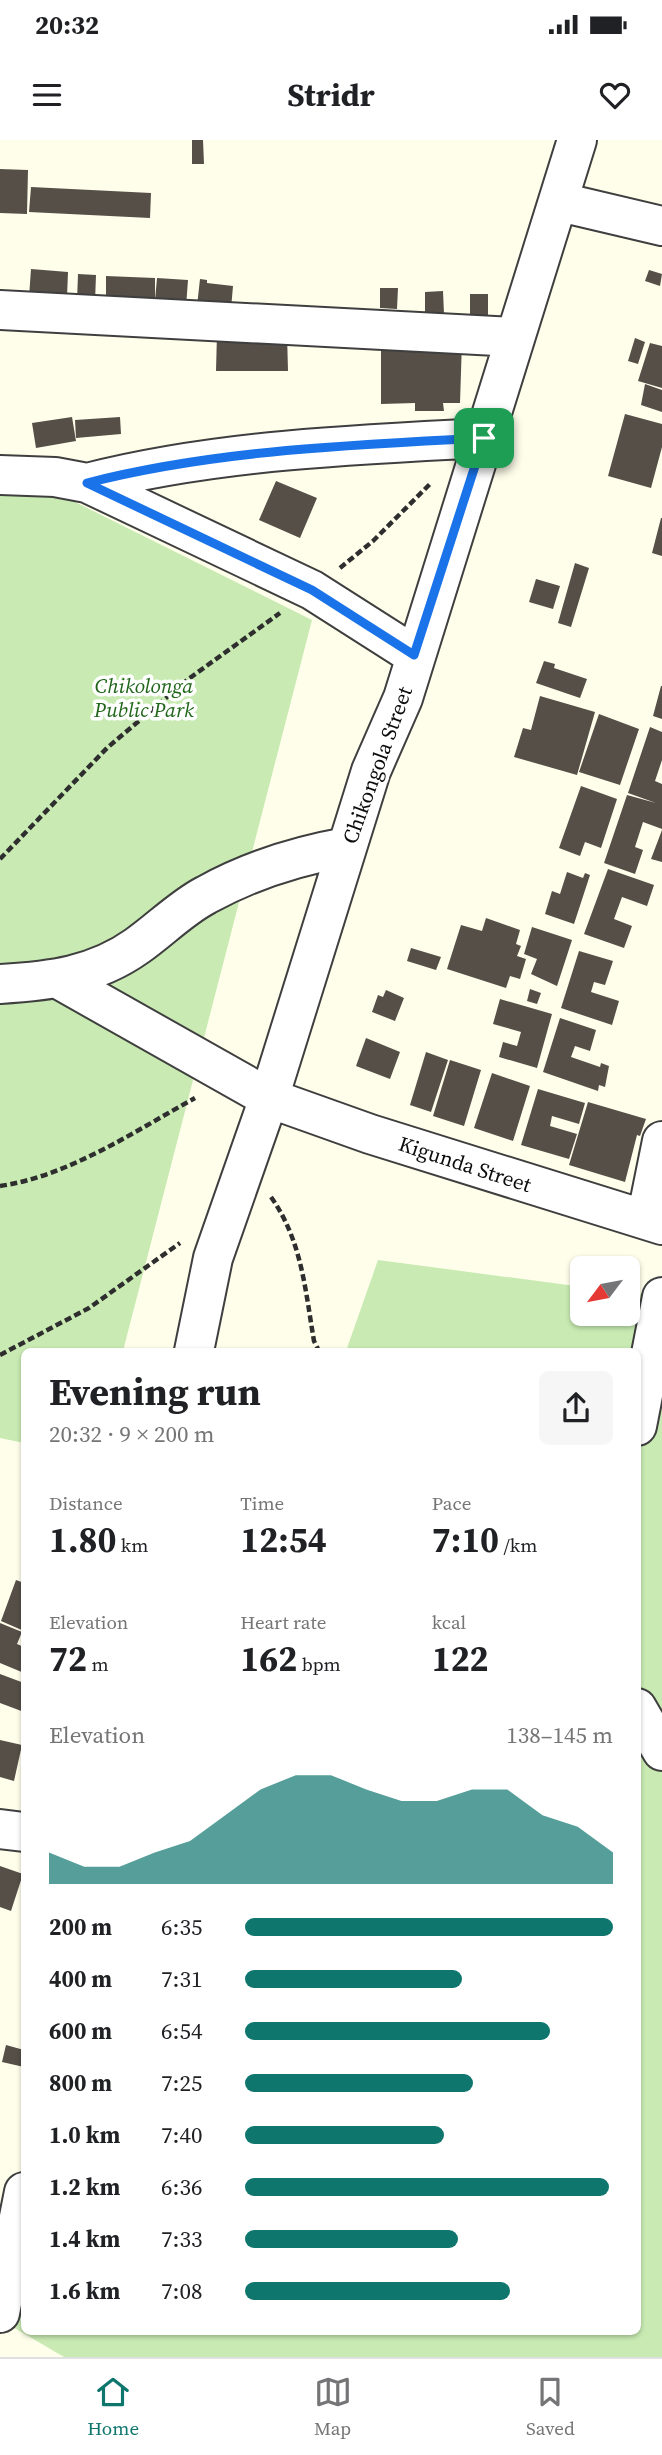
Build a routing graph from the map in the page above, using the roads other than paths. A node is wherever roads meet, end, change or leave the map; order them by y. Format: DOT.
graph roads {
  1 [pos="577,140"];
  2 [pos="560,202"];
  3 [pos="662,226"];
  4 [pos="0,310"];
  5 [pos="515,337"];
  6 [pos="484,438"];
  7 [pos="0,475"];
  8 [pos="87,483"];
  9 [pos="414,655"];
  10 [pos="347,847"];
  11 [pos="60,980"];
  12 [pos="0,984"];
  13 [pos="270,1098"];
  14 [pos="662,1141"];
  15 [pos="654,1222"];
  16 [pos="662,1297"];
  17 [pos="195,1348"];
  18 [pos="641,1405"];
  19 [pos="641,1716"];
  20 [pos="662,1751"];
  21 [pos="641,1759"];
  22 [pos="662,1759"];
  23 [pos="0,1829"];
  24 [pos="21,1832"];
  25 [pos="21,2207"];
  26 [pos="0,2313"];
  1 -- 2 [label="street, Chikongola Street"];
  2 -- 3 [label="street"];
  2 -- 5 [label="street, Chikongola Street"];
  4 -- 5 [label="street"];
  5 -- 6 [label="street, Chikongola Street"];
  6 -- 8 [label="street"];
  6 -- 9 [label="street, Chikongola Street"];
  7 -- 8 [label="street"];
  8 -- 9 [label="street"];
  9 -- 10 [label="street, Chikongola Street"];
  10 -- 11 [label="street"];
  10 -- 13 [label="street, Chikongola Street"];
  11 -- 12 [label="street"];
  11 -- 13 [label="street, Kigunda Street"];
  13 -- 15 [label="street, Kigunda Street"];
  13 -- 17 [label="street, Chikongola Street"];
  14 -- 15 [label="street"];
  16 -- 18 [label="street"];
  19 -- 20 [label="street"];
  21 -- 22 [label="street"];
  23 -- 24 [label="street"];
  25 -- 26 [label="street"];
}
